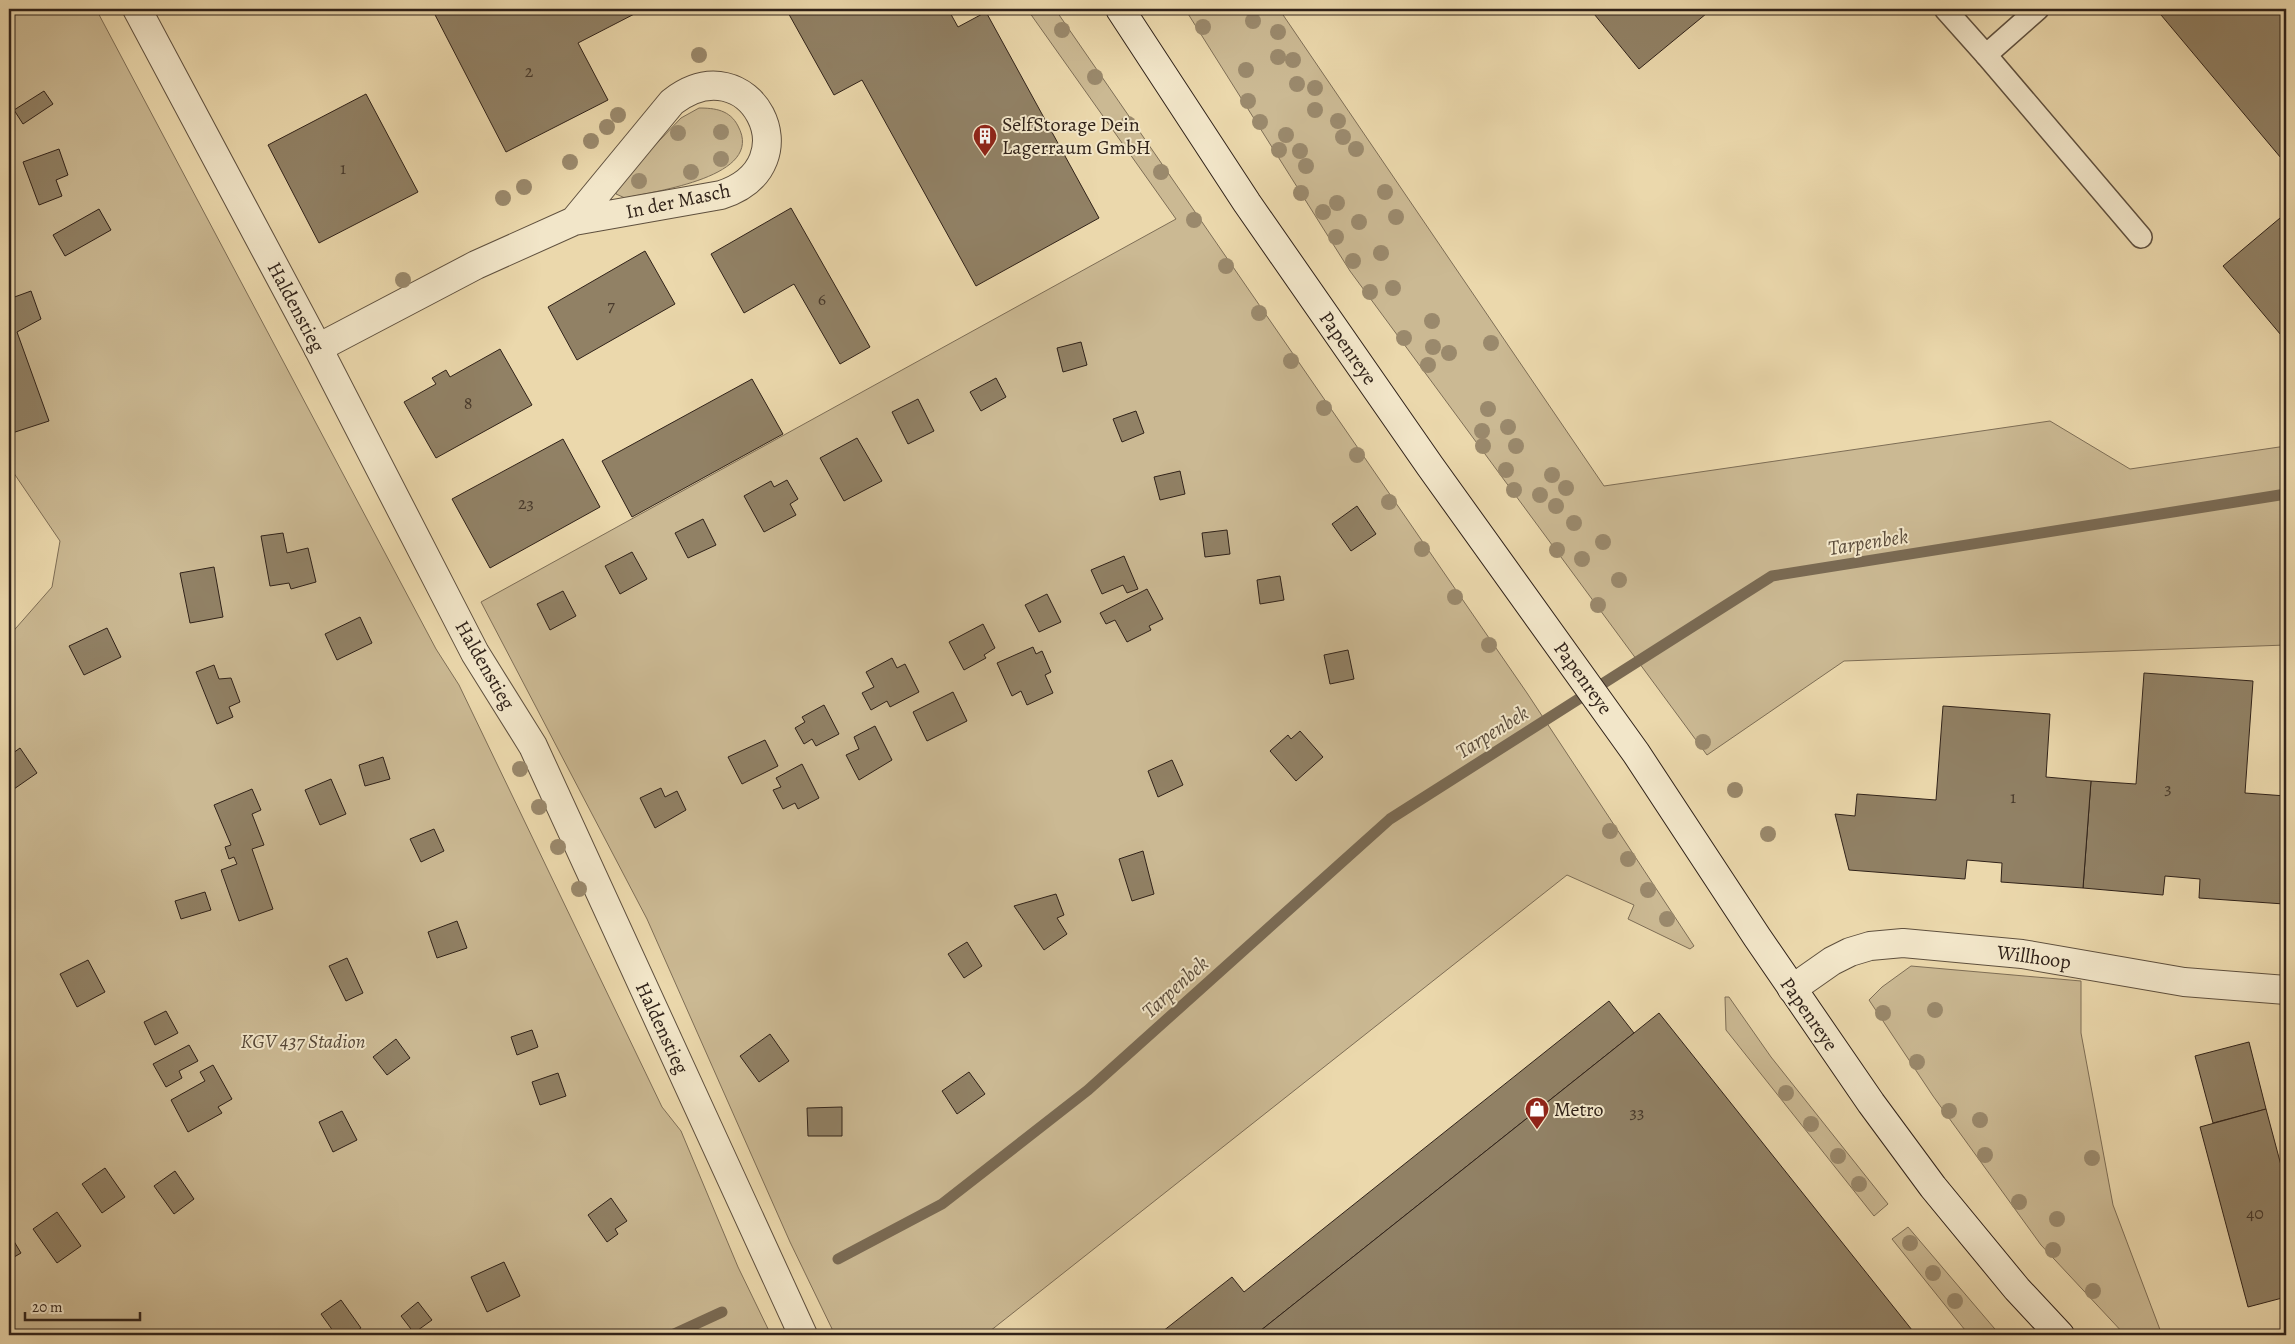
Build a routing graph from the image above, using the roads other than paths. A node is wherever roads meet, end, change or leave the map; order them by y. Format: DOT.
graph roads {
  1 [pos="137,9"];
  2 [pos="1120,9"];
  3 [pos="1945,9"];
  4 [pos="2038,9"];
  5 [pos="1986,55"];
  6 [pos="574,221"];
  7 [pos="2141,238"];
  8 [pos="318,348"];
  9 [pos="1792,989"];
  10 [pos="2286,990"];
  11 [pos="803,1335"];
  12 [pos="2060,1335"];
  1 -- 8 [label="street, Haldenstieg"];
  2 -- 9 [label="street, Papenreye"];
  3 -- 5 [label="lane"];
  4 -- 5 [label="lane"];
  5 -- 7 [label="lane"];
  6 -- 6 [label="street, In der Masch"];
  6 -- 8 [label="street, In der Masch"];
  8 -- 11 [label="street, Haldenstieg"];
  9 -- 10 [label="street, Willhoop"];
  9 -- 12 [label="street, Papenreye"];
}
